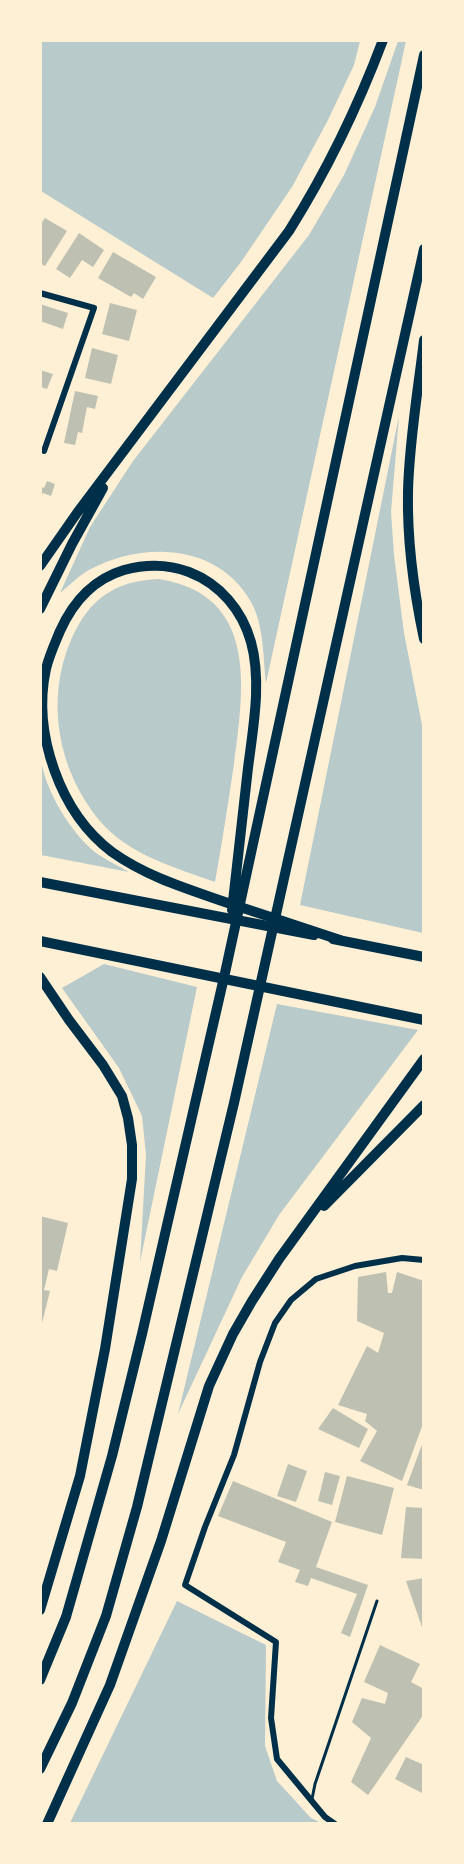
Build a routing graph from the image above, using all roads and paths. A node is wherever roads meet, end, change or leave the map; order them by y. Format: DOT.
graph roads {
  1 [pos="383,40"];
  2 [pos="423,55"];
  3 [pos="423,249"];
  4 [pos="40,293"];
  5 [pos="423,340"];
  6 [pos="138,432"];
  7 [pos="44,451"];
  8 [pos="40,566"];
  9 [pos="40,609"];
  10 [pos="423,639"];
  11 [pos="40,882"];
  12 [pos="340,940"];
  13 [pos="40,941"];
  14 [pos="423,957"];
  15 [pos="225,973"];
  16 [pos="40,977"];
  17 [pos="423,1020"];
  18 [pos="423,1059"];
  19 [pos="423,1105"];
  20 [pos="300,1230"];
  21 [pos="423,1260"];
  22 [pos="377,1601"];
  23 [pos="40,1610"];
  24 [pos="40,1680"];
  25 [pos="40,1769"];
  26 [pos="312,1800"];
  27 [pos="47,1824"];
  28 [pos="335,1824"];
  1 -- 6 [label="main road"];
  2 -- 15 [label="main road"];
  3 -- 25 [label="main road"];
  4 -- 7 [label="street"];
  5 -- 10 [label="main road"];
  6 -- 8 [label="main road"];
  6 -- 9 [label="main road"];
  11 -- 12 [label="main road"];
  12 -- 14 [label="main road"];
  12 -- 15 [label="main road"];
  13 -- 17 [label="main road"];
  15 -- 24 [label="main road"];
  16 -- 23 [label="main road"];
  18 -- 20 [label="main road"];
  19 -- 20 [label="main road"];
  20 -- 27 [label="main road"];
  21 -- 26 [label="street"];
  22 -- 26 [label="lane"];
  26 -- 28 [label="street"];
}
